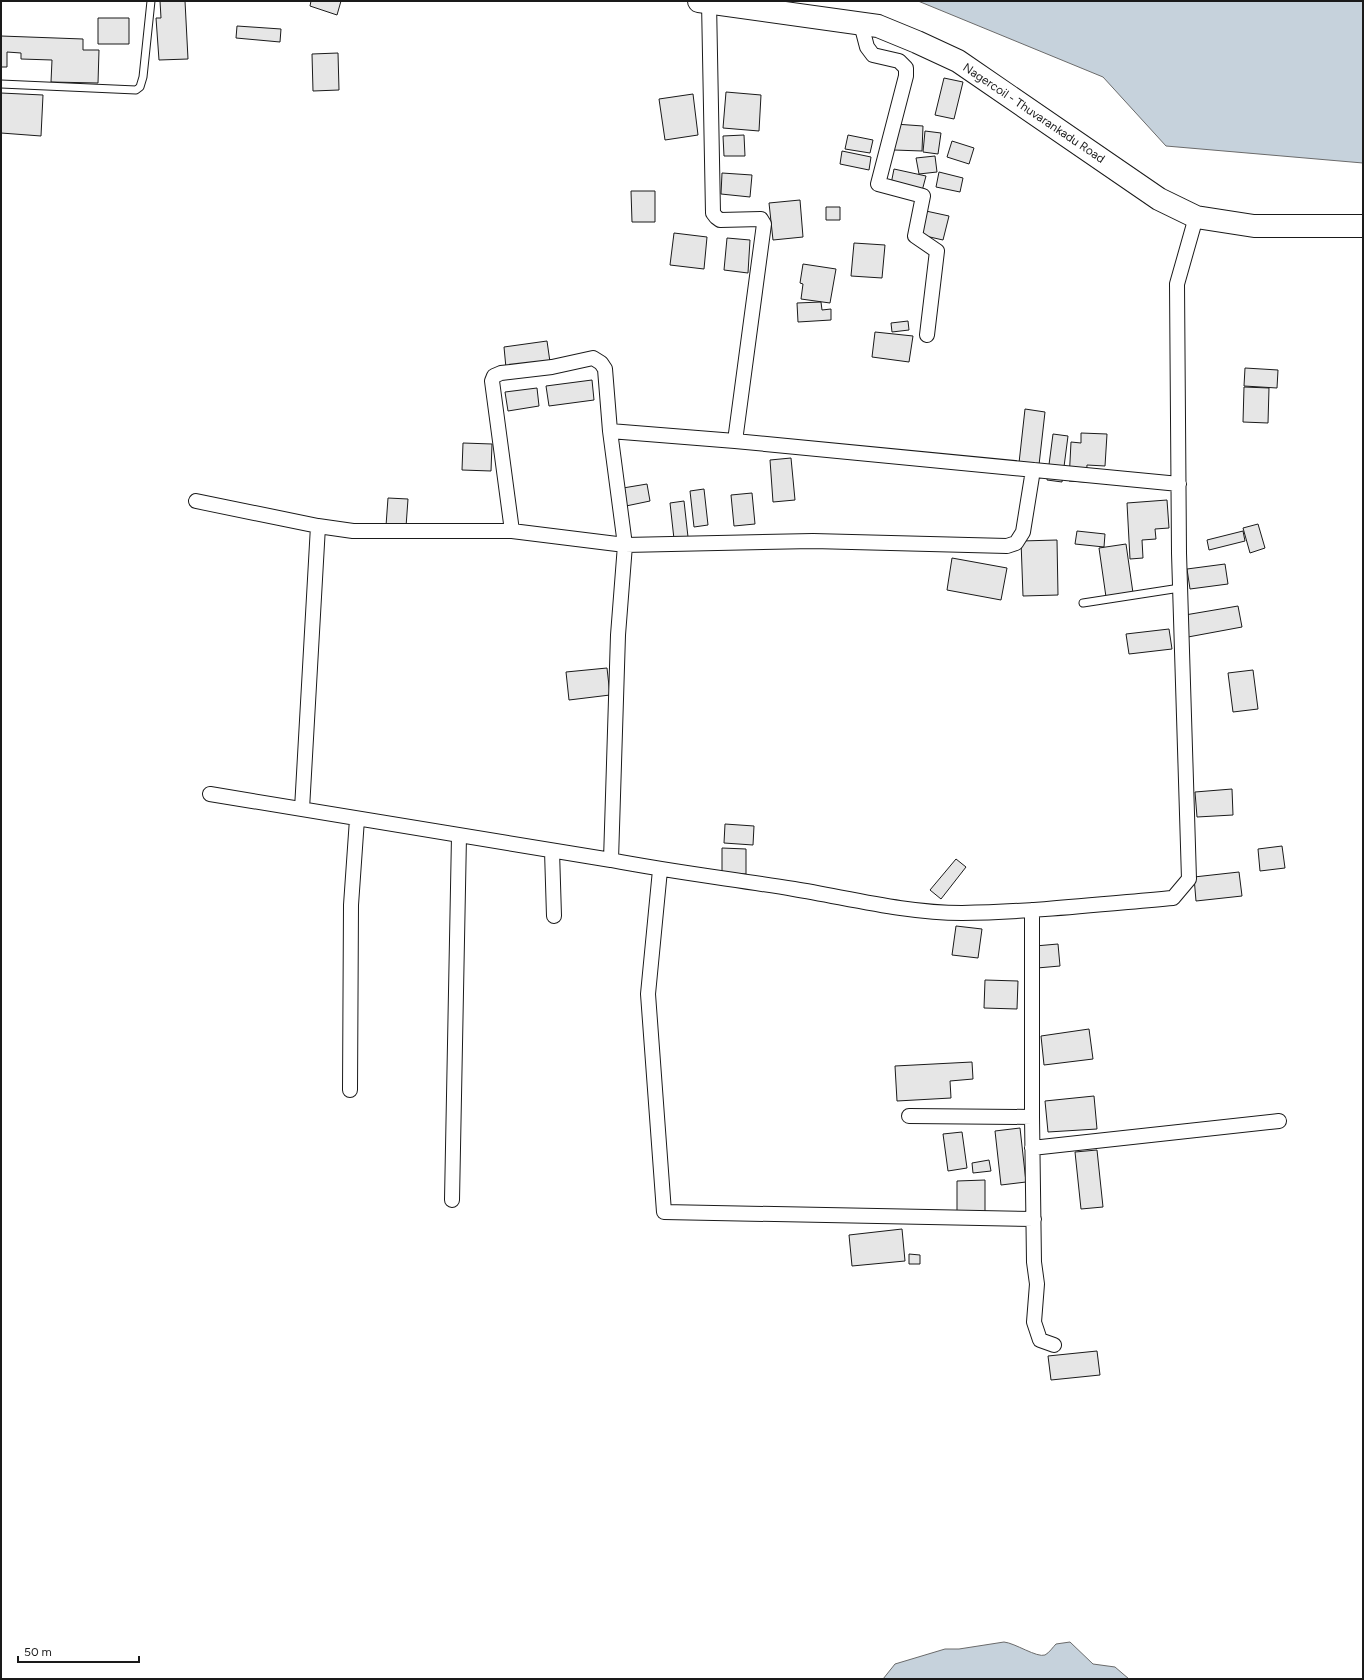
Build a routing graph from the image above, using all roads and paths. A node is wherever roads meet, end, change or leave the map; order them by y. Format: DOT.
graph roads {
  1 [pos="151,1"];
  2 [pos="704,1"];
  3 [pos="861,24"];
  4 [pos="1,84"];
  5 [pos="1196,217"];
  6 [pos="1363,226"];
  7 [pos="928,335"];
  8 [pos="610,431"];
  9 [pos="735,441"];
  10 [pos="1033,470"];
  11 [pos="1179,484"];
  12 [pos="196,501"];
  13 [pos="318,526"];
  14 [pos="512,531"];
  15 [pos="625,545"];
  16 [pos="1180,588"];
  17 [pos="1083,603"];
  18 [pos="210,794"];
  19 [pos="302,809"];
  20 [pos="358,819"];
  21 [pos="459,836"];
  22 [pos="552,851"];
  23 [pos="611,860"];
  24 [pos="660,870"];
  25 [pos="1032,910"];
  26 [pos="554,916"];
  27 [pos="350,1090"];
  28 [pos="909,1116"];
  29 [pos="1032,1117"];
  30 [pos="1279,1121"];
  31 [pos="1032,1148"];
  32 [pos="452,1200"];
  33 [pos="1034,1219"];
  34 [pos="1054,1345"];
  1 -- 4 [label="lane"];
  2 -- 3 [label="main road, Nagercoil - Thuvarankadu Road"];
  2 -- 9 [label="street"];
  3 -- 5 [label="main road, Nagercoil - Thuvarankadu Road"];
  3 -- 7 [label="street"];
  5 -- 6 [label="main road, Nagercoil - Thuvarankadu Road"];
  5 -- 11 [label="street"];
  8 -- 9 [label="street"];
  8 -- 14 [label="street"];
  8 -- 15 [label="street"];
  9 -- 10 [label="street"];
  10 -- 11 [label="street"];
  10 -- 15 [label="street"];
  11 -- 16 [label="street"];
  12 -- 13 [label="street"];
  13 -- 14 [label="street"];
  13 -- 19 [label="street"];
  14 -- 15 [label="street"];
  15 -- 23 [label="street"];
  16 -- 17 [label="lane"];
  16 -- 25 [label="street"];
  18 -- 19 [label="street"];
  19 -- 20 [label="street"];
  20 -- 21 [label="street"];
  20 -- 27 [label="street"];
  21 -- 22 [label="street"];
  21 -- 32 [label="street"];
  22 -- 23 [label="street"];
  22 -- 26 [label="street"];
  23 -- 24 [label="street"];
  24 -- 25 [label="street"];
  24 -- 33 [label="street"];
  25 -- 29 [label="street"];
  28 -- 29 [label="street"];
  29 -- 31 [label="street"];
  30 -- 31 [label="street"];
  31 -- 33 [label="street"];
  33 -- 34 [label="street"];
}
